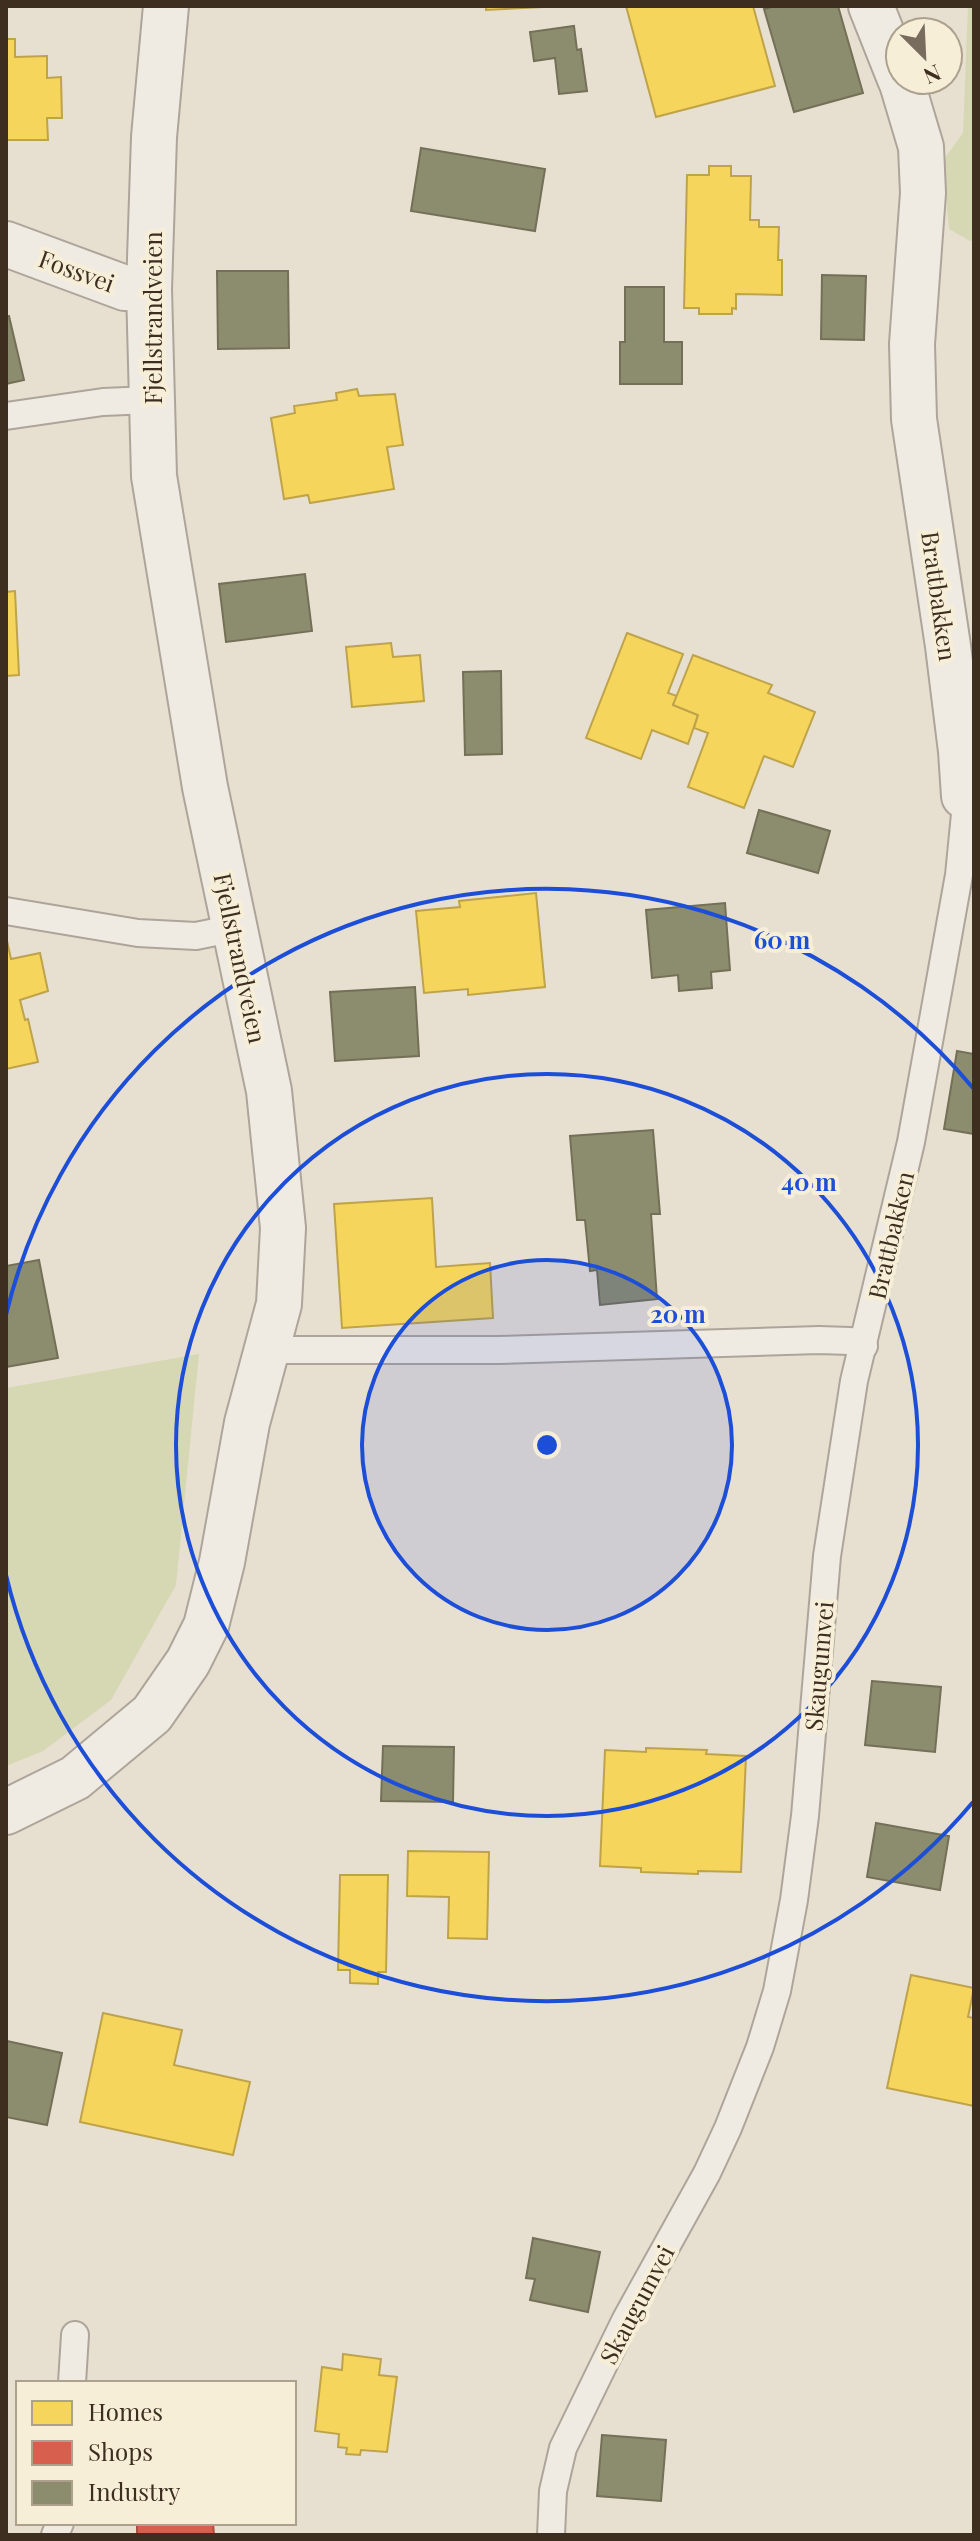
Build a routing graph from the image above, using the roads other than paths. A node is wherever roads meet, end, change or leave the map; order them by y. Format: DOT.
graph roads {
  1 [pos="166,6"];
  2 [pos="871,6"];
  3 [pos="884,39"];
  4 [pos="905,96"];
  5 [pos="6,244"];
  6 [pos="149,289"];
  7 [pos="151,400"];
  8 [pos="6,416"];
  9 [pos="969,794"];
  10 [pos="6,911"];
  11 [pos="235,928"];
  12 [pos="864,1346"];
  13 [pos="267,1350"];
  14 [pos="6,1812"];
  15 [pos="75,2335"];
  16 [pos="72,2381"];
  17 [pos="551,2535"];
  1 -- 6 [label="street, Fjellstrandveien"];
  2 -- 3 [label="street, Brattbakken"];
  4 -- 9 [label="street, Brattbakken"];
  5 -- 6 [label="street, Fossvei"];
  6 -- 7 [label="street, Fjellstrandveien"];
  7 -- 8 [label="lane"];
  7 -- 11 [label="street, Fjellstrandveien"];
  9 -- 12 [label="lane, Brattbakken"];
  10 -- 11 [label="lane"];
  11 -- 13 [label="street, Fjellstrandveien"];
  12 -- 13 [label="lane"];
  12 -- 17 [label="lane, Skaugumvei"];
  13 -- 14 [label="street, Fjellstrandveien"];
  15 -- 16 [label="lane"];
}
